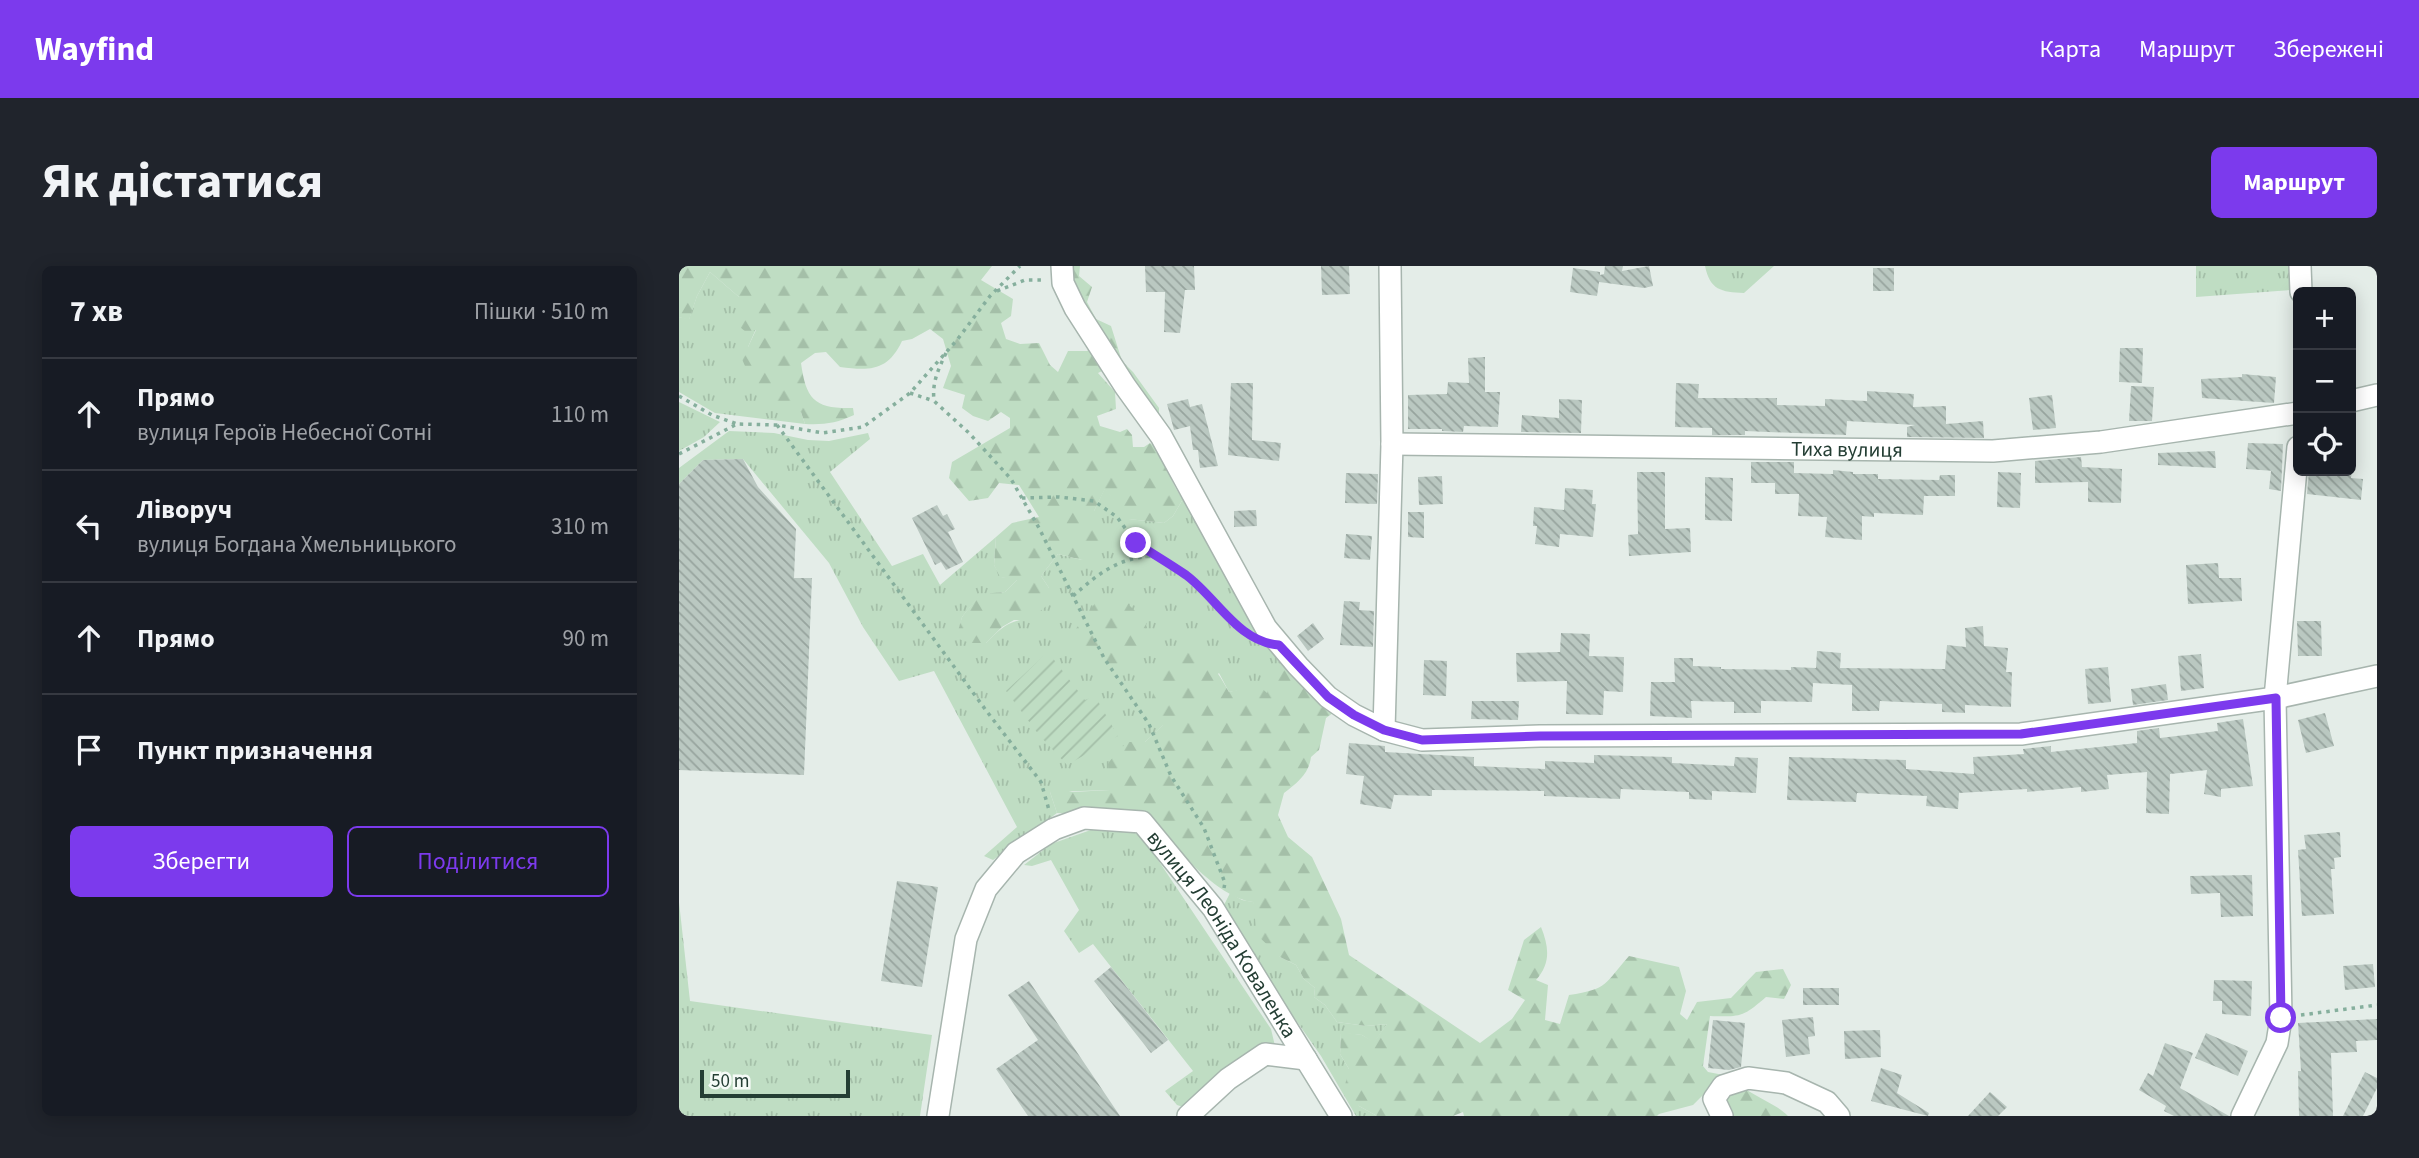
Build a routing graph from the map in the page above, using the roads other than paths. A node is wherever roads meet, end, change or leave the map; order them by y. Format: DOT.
graph roads {
  1 [pos="1390,266"];
  2 [pos="2300,266"];
  3 [pos="1062,274"];
  4 [pos="2301,287"];
  5 [pos="2377,396"];
  6 [pos="2356,400"];
  7 [pos="2293,414"];
  8 [pos="1392,444"];
  9 [pos="2295,476"];
  10 [pos="2377,676"];
  11 [pos="2276,698"];
  12 [pos="1384,730"];
  13 [pos="1306,1059"];
  14 [pos="938,1116"];
  15 [pos="1188,1116"];
  16 [pos="1341,1116"];
  17 [pos="1722,1116"];
  18 [pos="1839,1116"];
  19 [pos="2242,1116"];
  1 -- 8 [label="street"];
  2 -- 4 [label="street"];
  3 -- 12 [label="street"];
  5 -- 6 [label="street"];
  7 -- 8 [label="street, Тиха вулиця"];
  8 -- 12 [label="street"];
  9 -- 11 [label="street"];
  10 -- 11 [label="street"];
  11 -- 12 [label="street"];
  11 -- 19 [label="street"];
  13 -- 14 [label="street, вулиця Леоніда Коваленка"];
  13 -- 15 [label="street"];
  13 -- 16 [label="street, вулиця Леоніда Коваленка"];
  17 -- 18 [label="street"];
}
